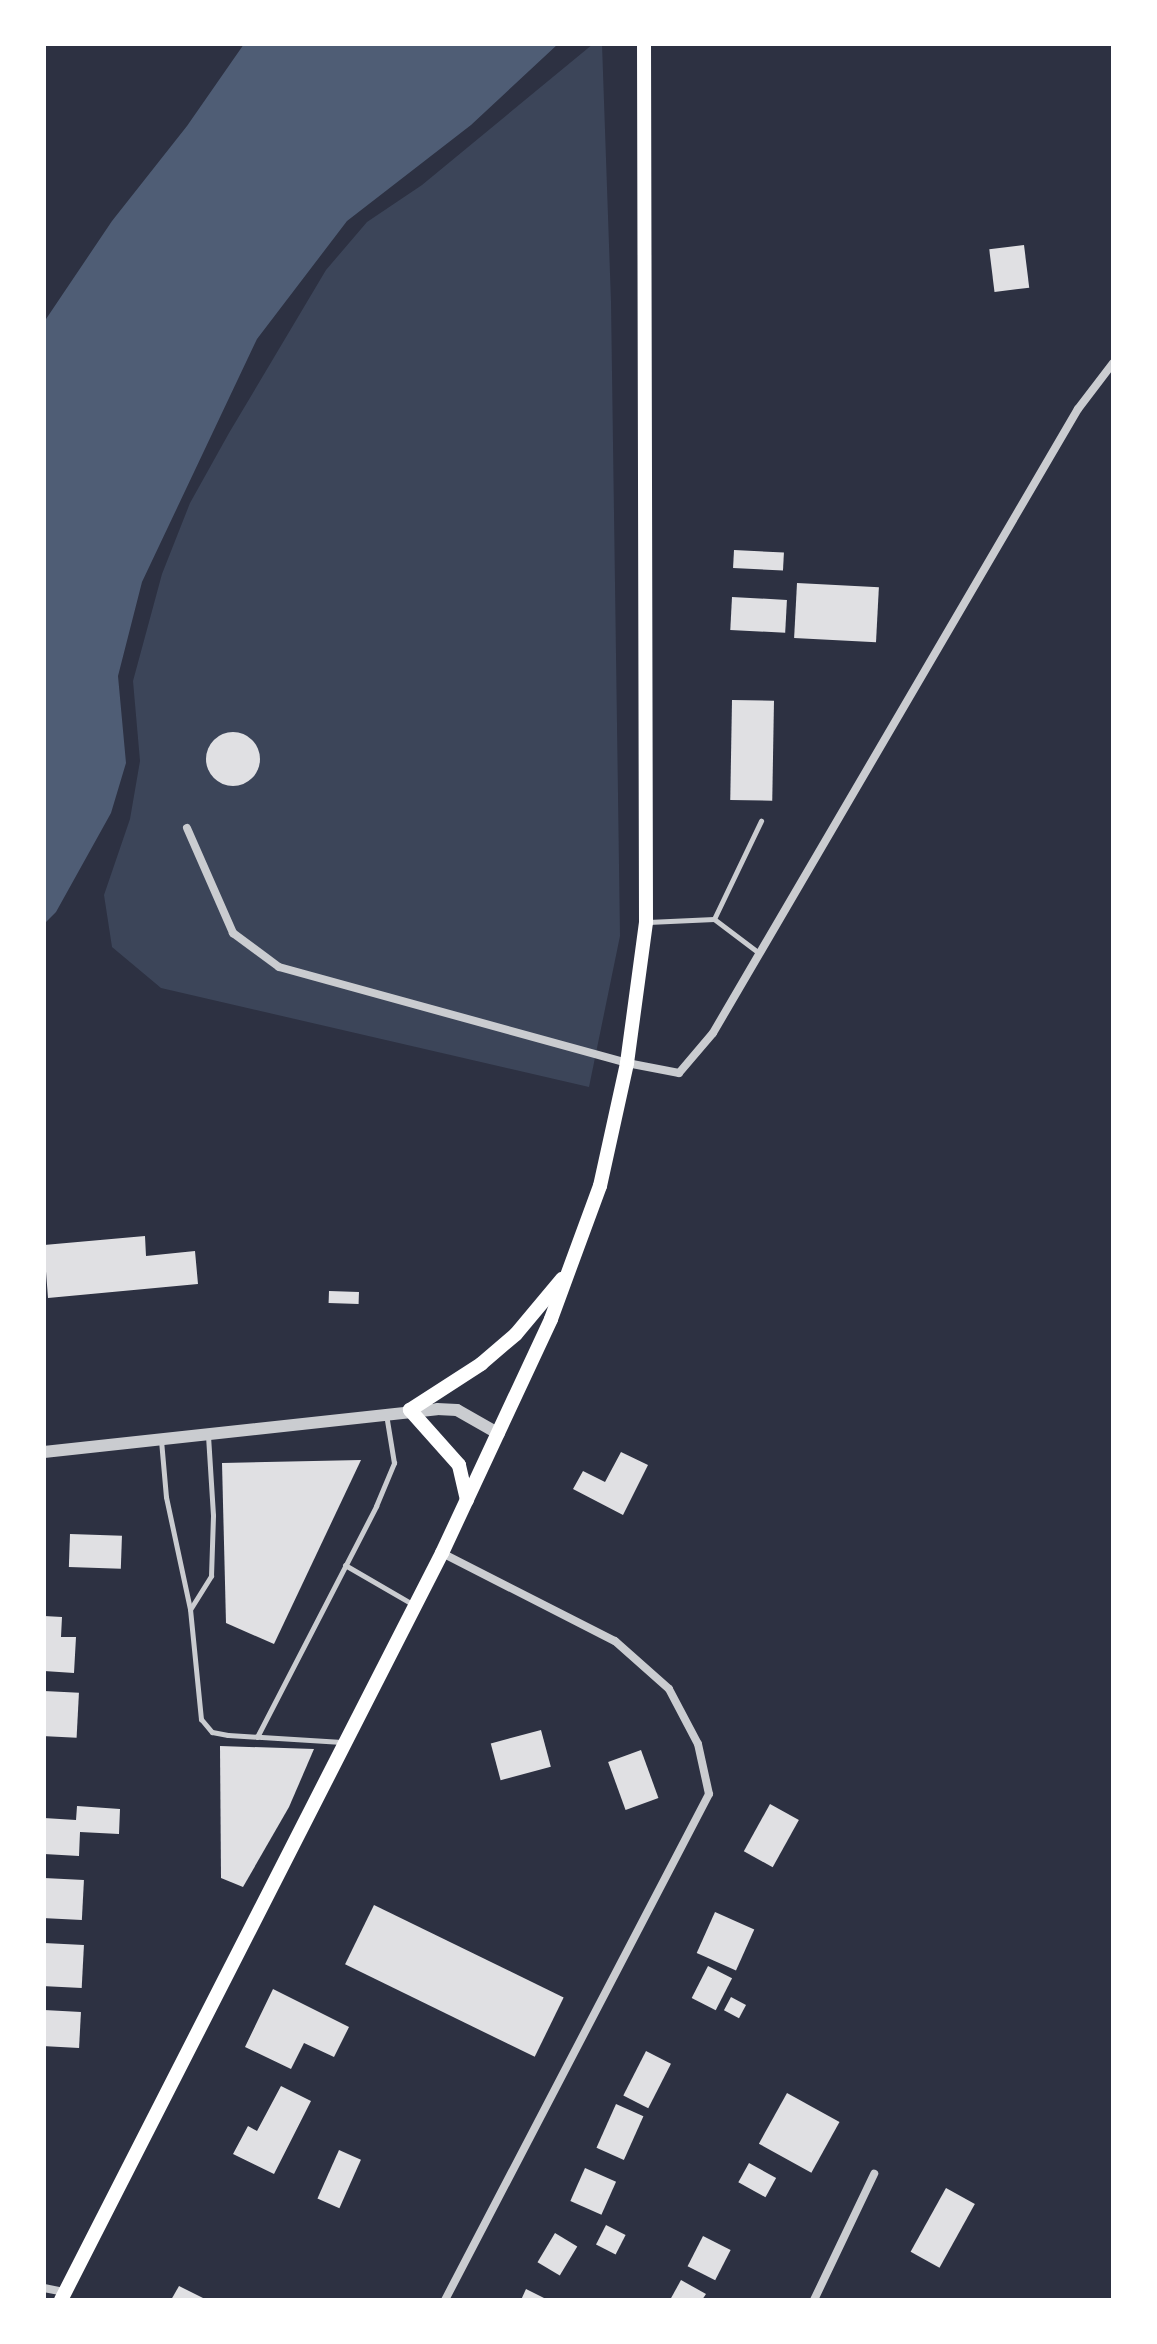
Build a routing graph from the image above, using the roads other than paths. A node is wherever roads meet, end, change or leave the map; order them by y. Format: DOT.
graph roads {
  1 [pos="644,44"];
  2 [pos="1113,363"];
  3 [pos="761,821"];
  4 [pos="187,828"];
  5 [pos="714,919"];
  6 [pos="646,922"];
  7 [pos="760,953"];
  8 [pos="627,1063"];
  9 [pos="569,1270"];
  10 [pos="410,1410"];
  11 [pos="386,1413"];
  12 [pos="207,1433"];
  13 [pos="499,1434"];
  14 [pos="161,1439"];
  15 [pos="44,1452"];
  16 [pos="467,1500"];
  17 [pos="442,1553"];
  18 [pos="345,1565"];
  19 [pos="415,1605"];
  20 [pos="190,1609"];
  21 [pos="257,1737"];
  22 [pos="345,1742"];
  23 [pos="874,2174"];
  24 [pos="44,2288"];
  25 [pos="62,2296"];
  26 [pos="445,2300"];
  27 [pos="814,2300"];
  1 -- 6 [label="main road"];
  2 -- 7 [label="street"];
  3 -- 5 [label="lane"];
  4 -- 8 [label="street"];
  5 -- 6 [label="lane"];
  5 -- 7 [label="lane"];
  6 -- 8 [label="main road"];
  7 -- 8 [label="street"];
  8 -- 9 [label="main road"];
  9 -- 10 [label="main road"];
  9 -- 13 [label="main road"];
  10 -- 11 [label="street"];
  10 -- 13 [label="street"];
  10 -- 16 [label="main road"];
  11 -- 12 [label="street"];
  11 -- 18 [label="lane"];
  12 -- 14 [label="street"];
  12 -- 20 [label="lane"];
  13 -- 16 [label="main road"];
  14 -- 15 [label="street"];
  14 -- 20 [label="lane"];
  16 -- 17 [label="main road"];
  17 -- 19 [label="main road"];
  17 -- 26 [label="street"];
  18 -- 19 [label="lane"];
  18 -- 21 [label="lane"];
  19 -- 22 [label="main road"];
  20 -- 21 [label="lane"];
  21 -- 22 [label="lane"];
  22 -- 25 [label="main road"];
  23 -- 27 [label="street"];
  24 -- 25 [label="street"];
}
